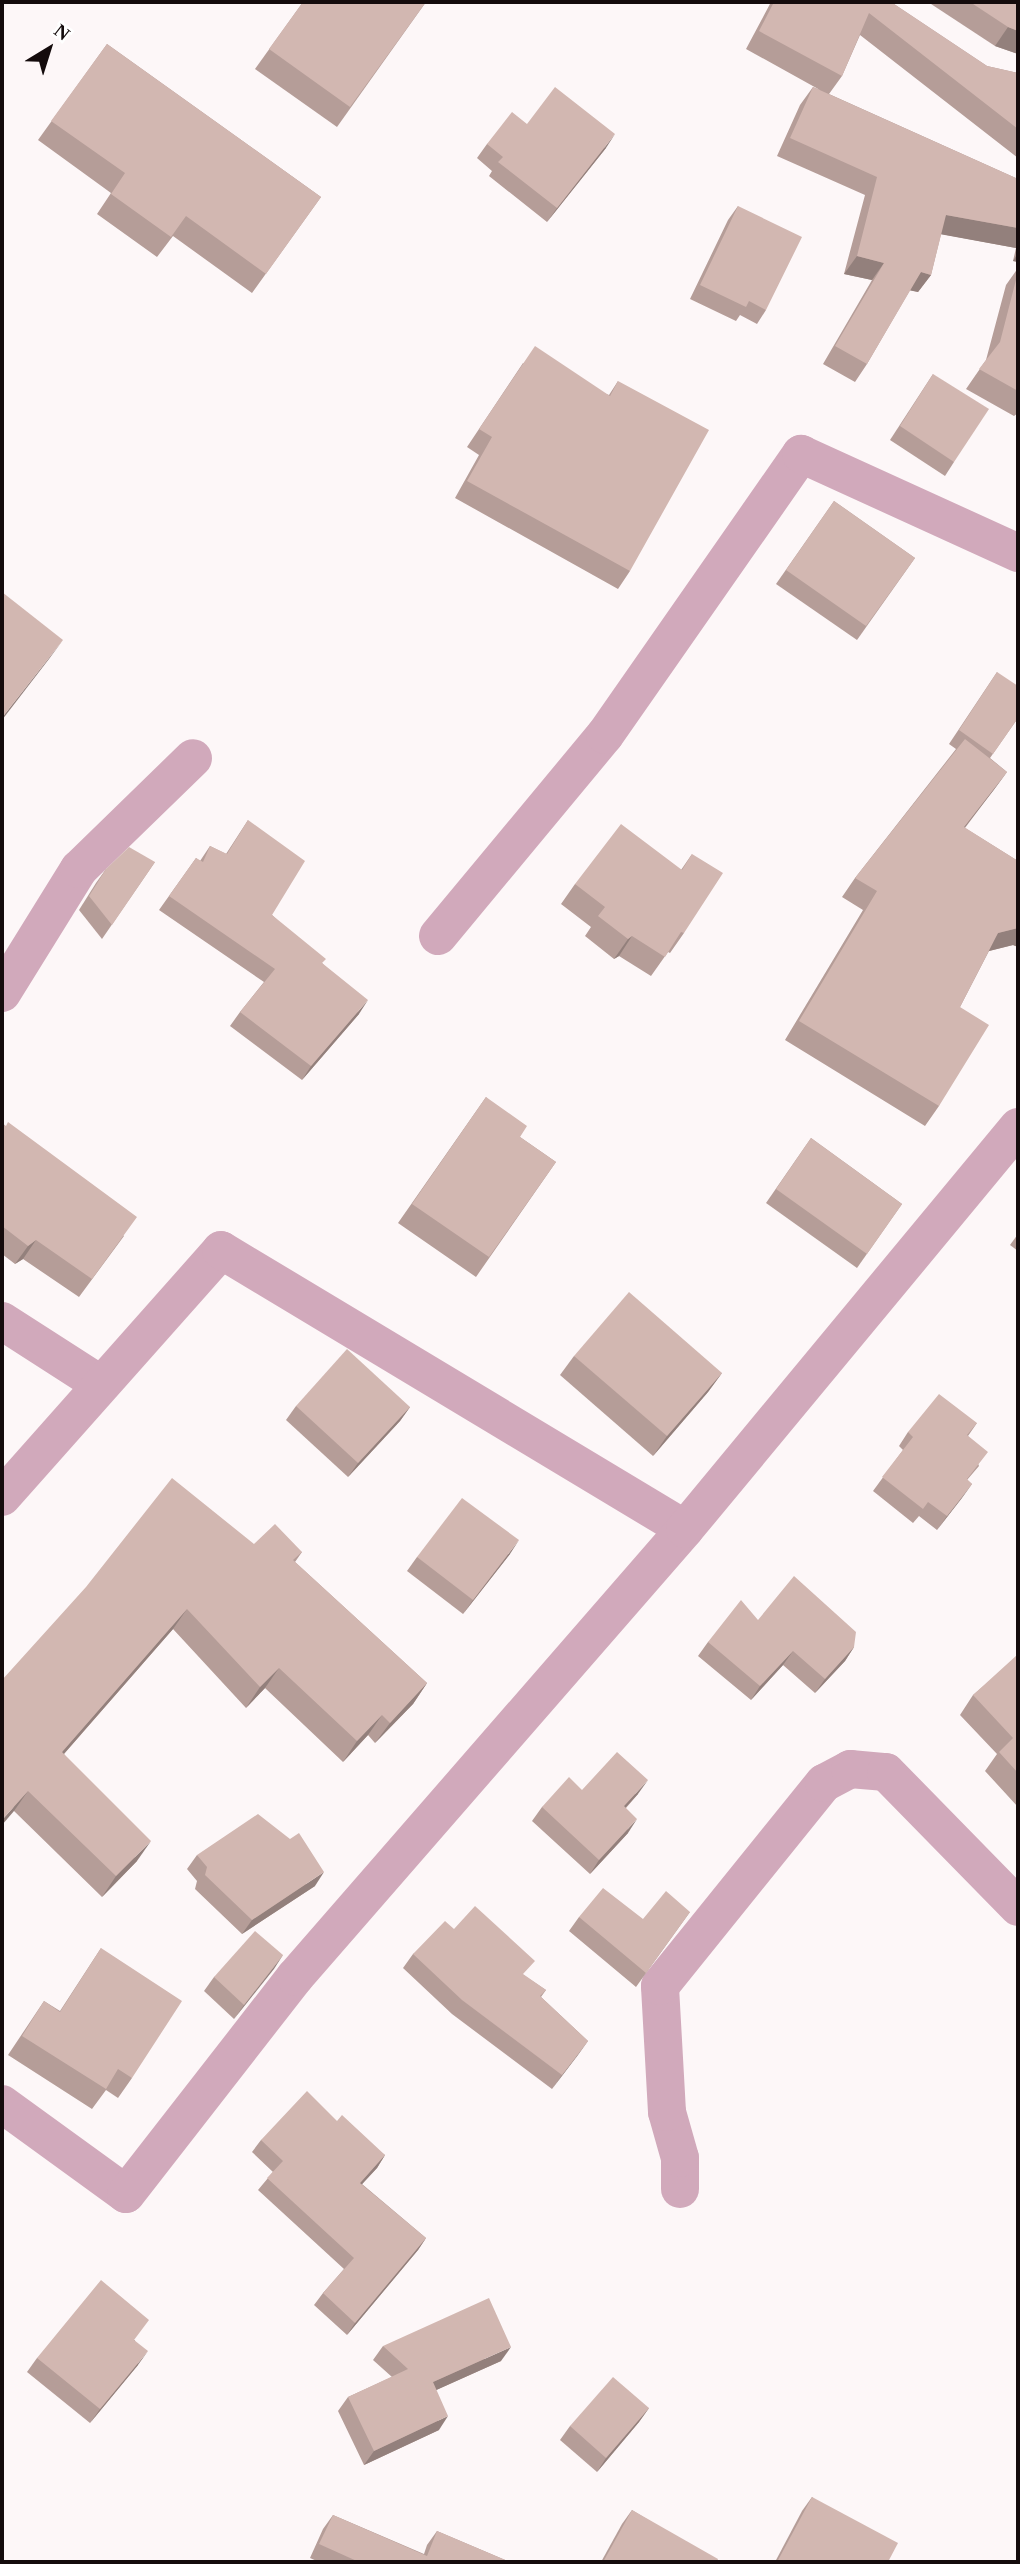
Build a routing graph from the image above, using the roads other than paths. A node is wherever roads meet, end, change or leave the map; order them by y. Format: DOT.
graph roads {
  1 [pos="1018,553"];
  2 [pos="193,758"];
  3 [pos="438,936"];
  4 [pos="2,993"];
  5 [pos="1018,1127"];
  6 [pos="2,1321"];
  7 [pos="100,1384"];
  8 [pos="2,1497"];
  9 [pos="685,1529"];
  10 [pos="1018,1907"];
  11 [pos="2,2104"];
  12 [pos="680,2189"];
  1 -- 3 [label="street"];
  2 -- 4 [label="street"];
  5 -- 9 [label="street"];
  6 -- 7 [label="street"];
  7 -- 8 [label="street"];
  7 -- 9 [label="street"];
  9 -- 11 [label="street"];
  10 -- 12 [label="street"];
}
